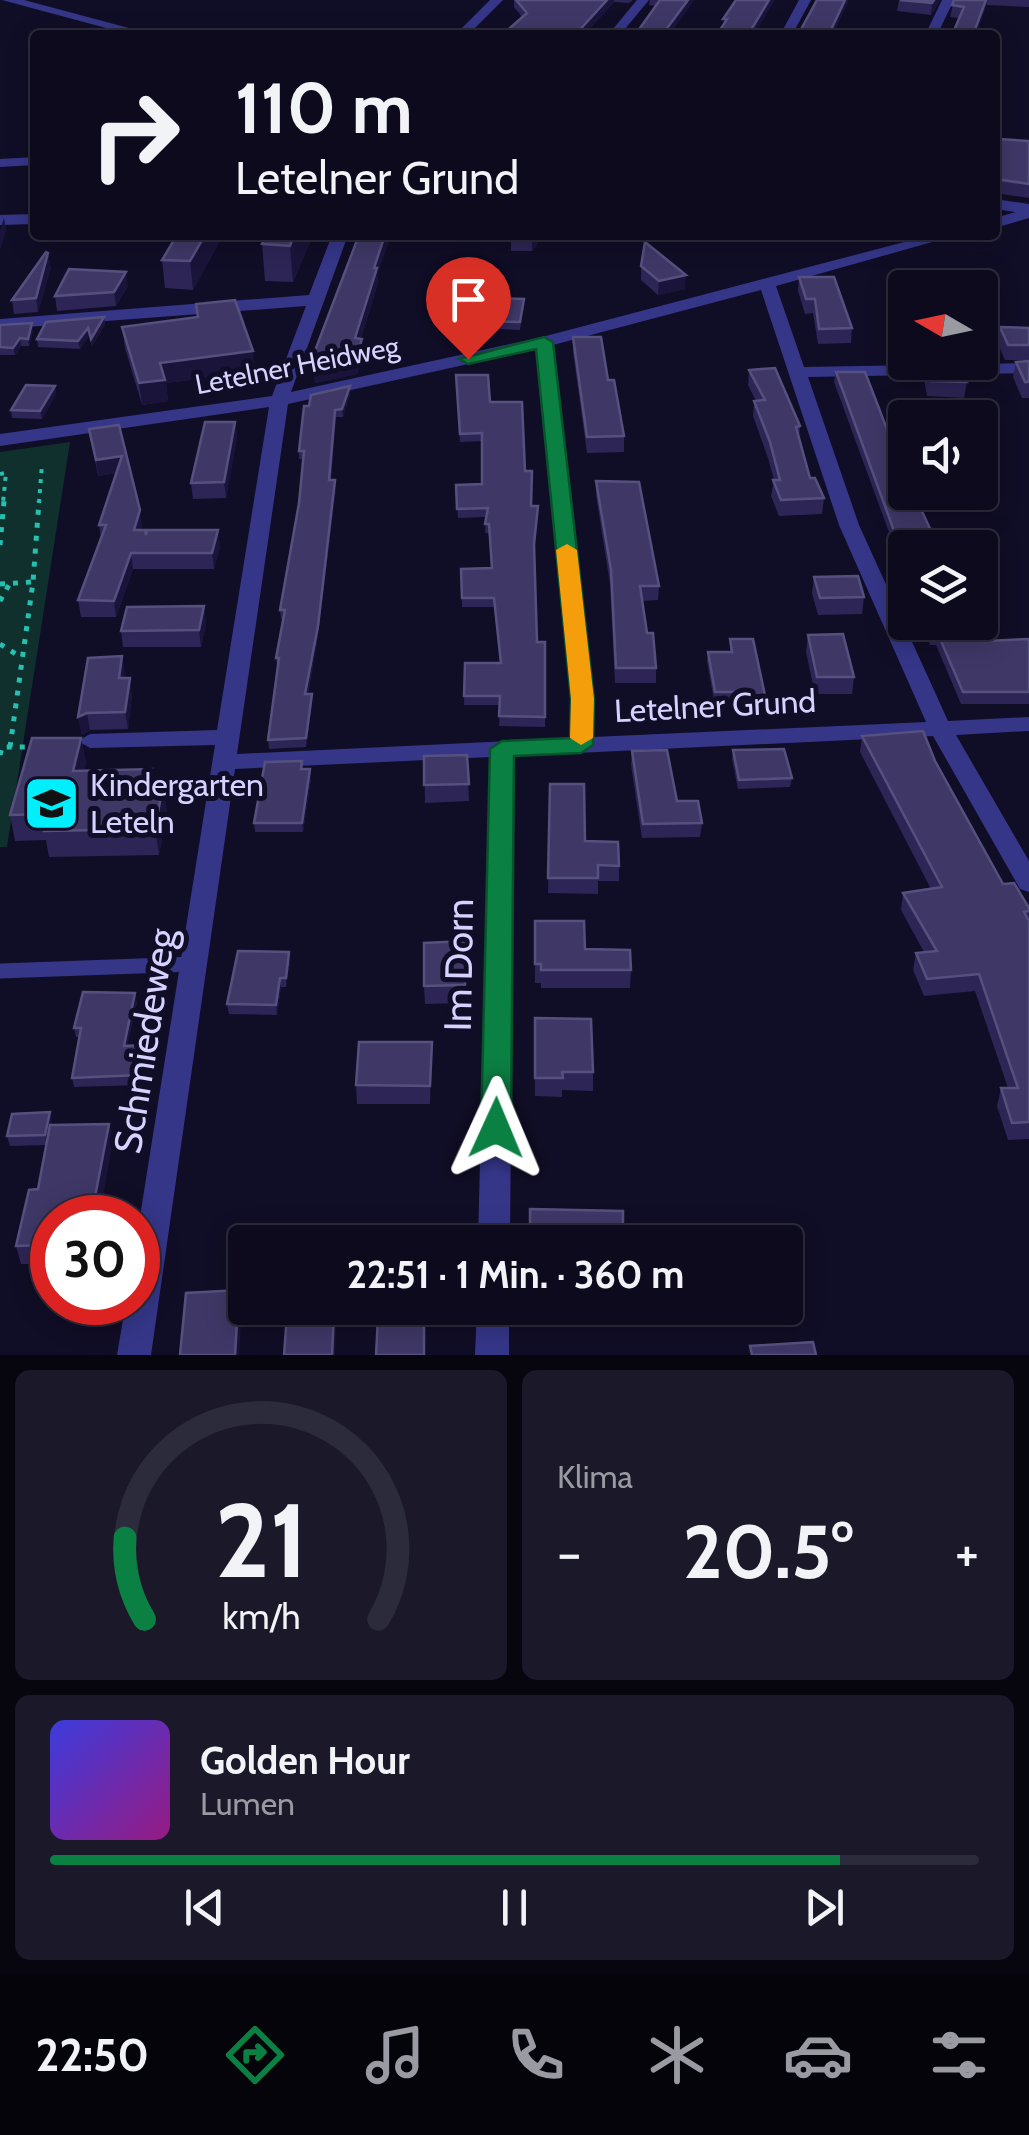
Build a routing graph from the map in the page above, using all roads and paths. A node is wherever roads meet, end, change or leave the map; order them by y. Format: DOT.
graph roads {
  1 [pos="8,0"];
  2 [pos="497,0"];
  3 [pos="643,0"];
  4 [pos="805,0"];
  5 [pos="948,0"];
  6 [pos="128,30"];
  7 [pos="466,30"];
  8 [pos="618,30"];
  9 [pos="789,30"];
  10 [pos="933,30"];
  11 [pos="30,161"];
  12 [pos="0,162"];
  13 [pos="1000,205"];
  14 [pos="1029,211"];
  15 [pos="30,219"];
  16 [pos="0,220"];
  17 [pos="1000,221"];
  18 [pos="338,240"];
  19 [pos="930,240"];
  20 [pos="767,282"];
  21 [pos="315,300"];
  22 [pos="0,324"];
  23 [pos="544,342"];
  24 [pos="1029,368"];
  25 [pos="800,372"];
  26 [pos="279,400"];
  27 [pos="0,440"];
  28 [pos="42,464"];
  29 [pos="0,474"];
  30 [pos="0,545"];
  31 [pos="33,582"];
  32 [pos="10,583"];
  33 [pos="0,584"];
  34 [pos="0,602"];
  35 [pos="0,644"];
  36 [pos="22,658"];
  37 [pos="1029,724"];
  38 [pos="940,728"];
  39 [pos="90,742"];
  40 [pos="581,745"];
  41 [pos="10,747"];
  42 [pos="36,747"];
  43 [pos="502,749"];
  44 [pos="225,750"];
  45 [pos="0,755"];
  46 [pos="1029,884"];
  47 [pos="194,964"];
  48 [pos="0,972"];
  49 [pos="494,1225"];
  50 [pos="493,1325"];
  51 [pos="134,1355"];
  52 [pos="492,1355"];
  1 -- 6 [label="street"];
  2 -- 7 [label="street"];
  3 -- 8 [label="street"];
  4 -- 9 [label="street"];
  5 -- 10 [label="street"];
  11 -- 12 [label="street"];
  13 -- 14 [label="street"];
  14 -- 17 [label="street"];
  15 -- 16 [label="street"];
  18 -- 21 [label="street, Schmiedeweg"];
  19 -- 20 [label="street, Letelner Heidweg"];
  20 -- 23 [label="street, Letelner Heidweg"];
  20 -- 25 [label="street"];
  21 -- 22 [label="street"];
  21 -- 26 [label="street, Schmiedeweg"];
  23 -- 26 [label="street, Letelner Heidweg"];
  23 -- 40 [label="street"];
  24 -- 25 [label="street"];
  25 -- 38 [label="street"];
  26 -- 27 [label="street, Letelner Heidweg"];
  26 -- 44 [label="street, Schmiedeweg"];
  28 -- 31 [label="path"];
  29 -- 30 [label="path"];
  31 -- 32 [label="path"];
  31 -- 36 [label="path"];
  32 -- 33 [label="path"];
  32 -- 34 [label="path"];
  35 -- 36 [label="path"];
  36 -- 41 [label="path"];
  37 -- 38 [label="street, Letelner Grund"];
  38 -- 40 [label="street, Letelner Grund"];
  38 -- 46 [label="street"];
  39 -- 44 [label="street"];
  40 -- 43 [label="street, Letelner Grund"];
  41 -- 42 [label="path"];
  41 -- 45 [label="path"];
  43 -- 44 [label="street, Letelner Grund"];
  43 -- 49 [label="street, Im Dorn"];
  44 -- 47 [label="street, Schmiedeweg"];
  47 -- 48 [label="lane"];
  47 -- 51 [label="street, Schmiedeweg"];
  50 -- 52 [label="street"];
}
